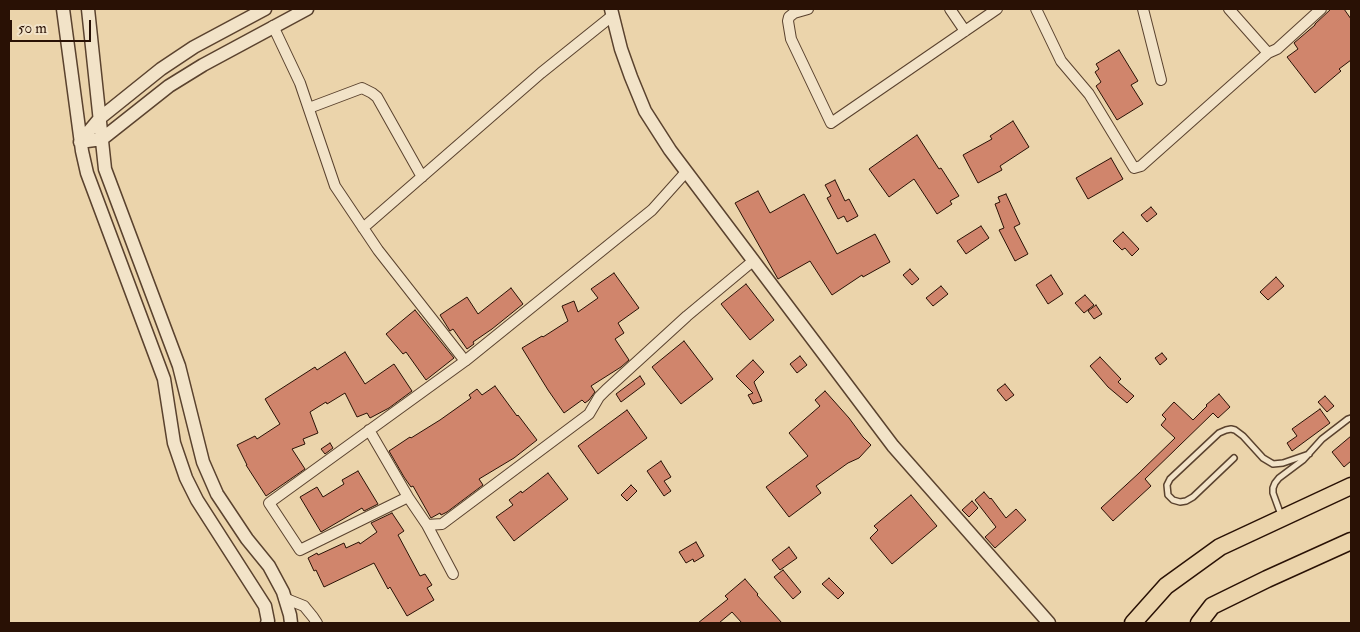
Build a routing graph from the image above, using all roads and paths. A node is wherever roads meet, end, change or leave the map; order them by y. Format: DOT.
graph roads {
  1 [pos="63,9"];
  2 [pos="88,9"];
  3 [pos="265,9"];
  4 [pos="307,9"];
  5 [pos="808,9"];
  6 [pos="950,9"];
  7 [pos="997,9"];
  8 [pos="1036,9"];
  9 [pos="1143,9"];
  10 [pos="1228,9"];
  11 [pos="1321,9"];
  12 [pos="612,12"];
  13 [pos="273,26"];
  14 [pos="965,31"];
  15 [pos="1268,54"];
  16 [pos="1161,80"];
  17 [pos="309,108"];
  18 [pos="100,118"];
  19 [pos="102,139"];
  20 [pos="80,142"];
  21 [pos="686,172"];
  22 [pos="422,177"];
  23 [pos="363,228"];
  24 [pos="753,261"];
  25 [pos="464,361"];
  26 [pos="1351,418"];
  27 [pos="370,430"];
  28 [pos="1309,454"];
  29 [pos="1234,458"];
  30 [pos="1351,486"];
  31 [pos="408,497"];
  32 [pos="1282,518"];
  33 [pos="427,524"];
  34 [pos="1351,541"];
  35 [pos="453,574"];
  36 [pos="284,598"];
  37 [pos="267,623"];
  38 [pos="291,623"];
  39 [pos="317,623"];
  40 [pos="1049,623"];
  41 [pos="1133,623"];
  42 [pos="1199,623"];
  1 -- 20 [label="street"];
  2 -- 18 [label="street"];
  3 -- 18 [label="street"];
  4 -- 13 [label="street"];
  5 -- 14 [label="street"];
  6 -- 14 [label="street"];
  7 -- 14 [label="street"];
  8 -- 15 [label="street"];
  9 -- 16 [label="street"];
  10 -- 15 [label="street"];
  11 -- 15 [label="street"];
  12 -- 21 [label="street"];
  12 -- 22 [label="street"];
  13 -- 17 [label="street"];
  13 -- 19 [label="street"];
  17 -- 22 [label="street"];
  17 -- 23 [label="street"];
  18 -- 19 [label="street"];
  18 -- 20 [label="street"];
  19 -- 20 [label="street"];
  19 -- 36 [label="street"];
  20 -- 37 [label="street"];
  21 -- 24 [label="street"];
  21 -- 25 [label="street"];
  22 -- 23 [label="street"];
  23 -- 25 [label="street"];
  24 -- 33 [label="street"];
  24 -- 40 [label="street"];
  25 -- 27 [label="street"];
  26 -- 28 [label="lane"];
  27 -- 31 [label="street"];
  27 -- 31 [label="street"];
  28 -- 29 [label="lane"];
  28 -- 32 [label="lane"];
  30 -- 32 [label="main road"];
  31 -- 33 [label="street"];
  32 -- 41 [label="main road"];
  33 -- 35 [label="street"];
  34 -- 42 [label="main road"];
  36 -- 38 [label="street"];
  36 -- 39 [label="street"];
}
